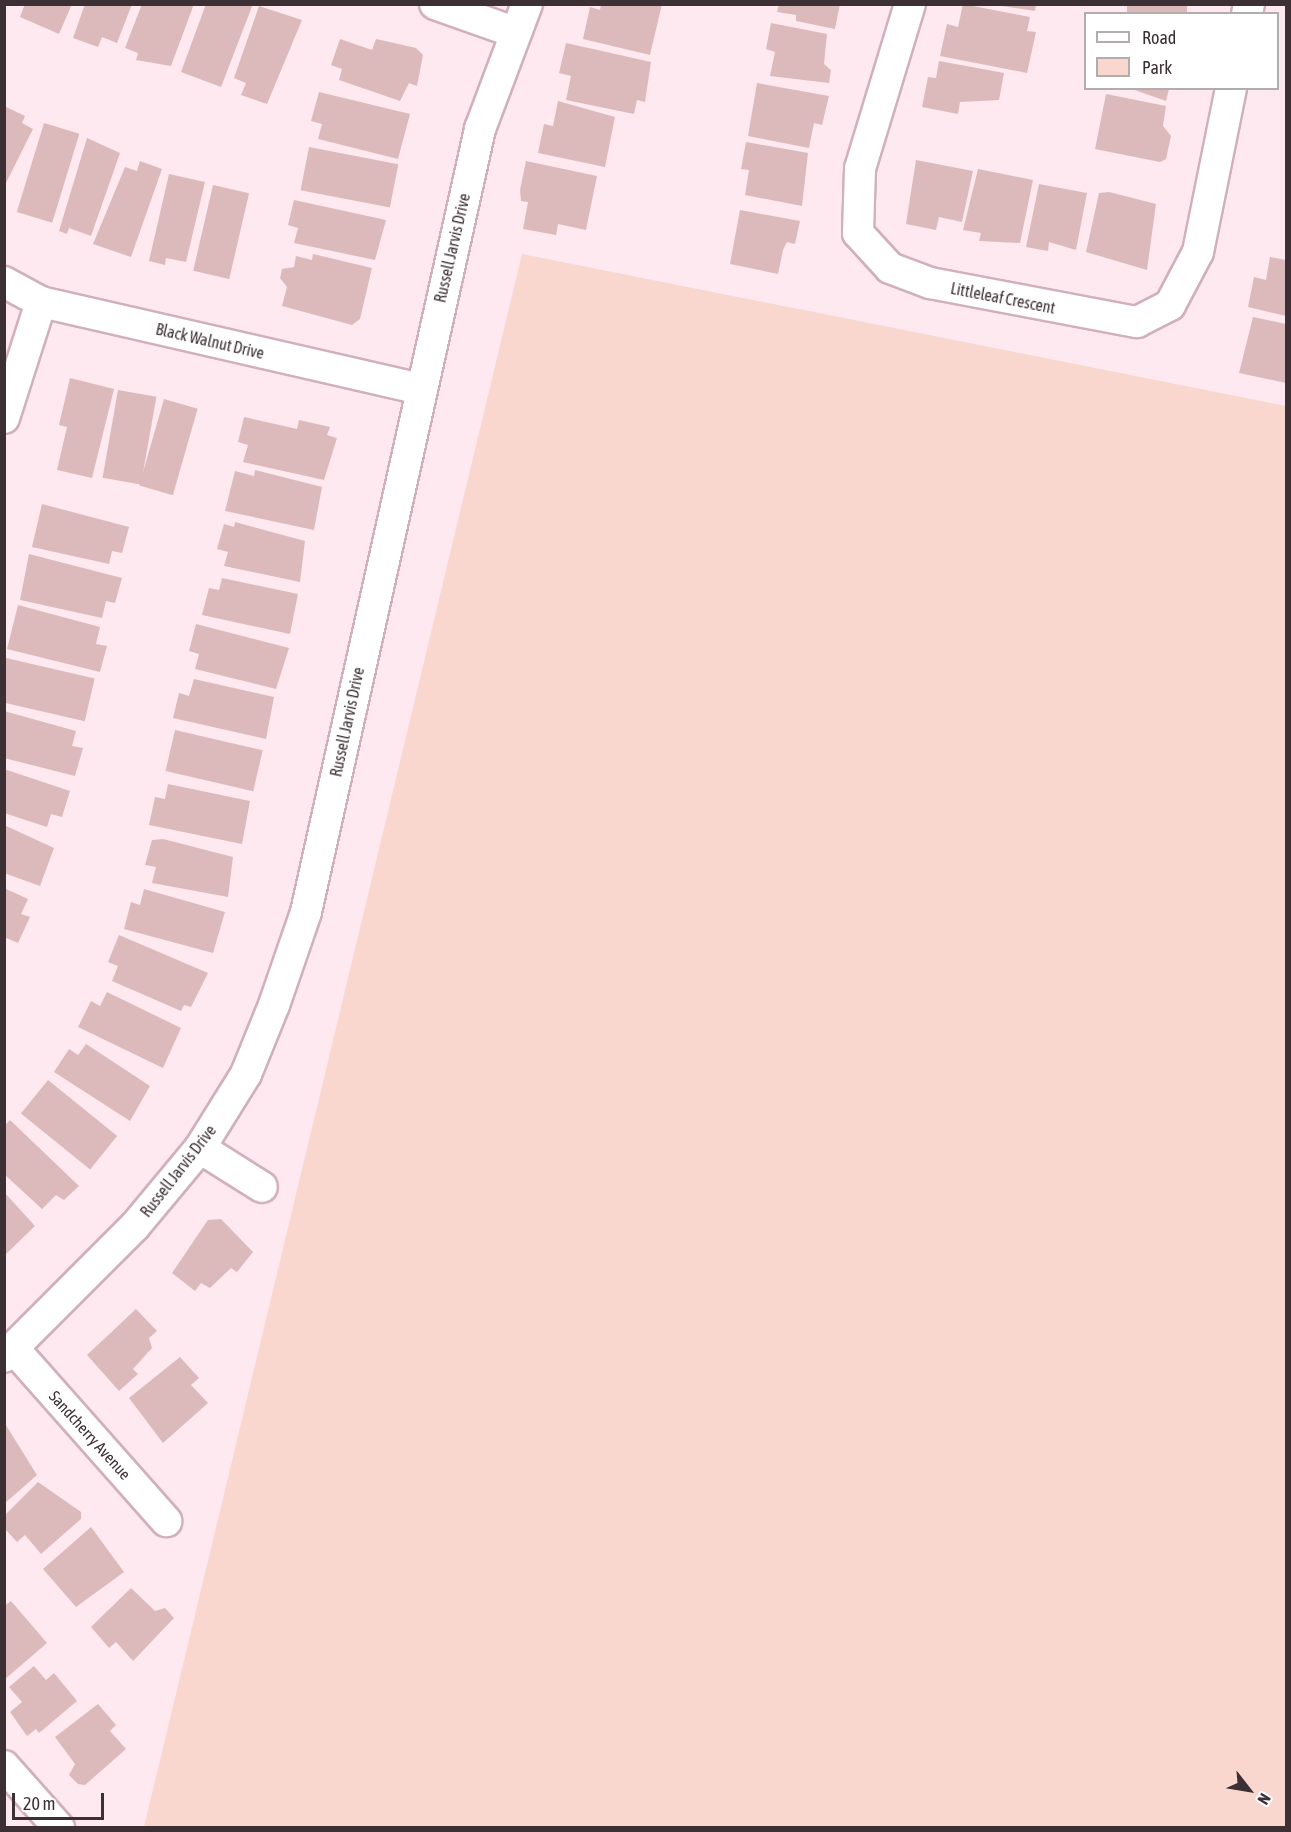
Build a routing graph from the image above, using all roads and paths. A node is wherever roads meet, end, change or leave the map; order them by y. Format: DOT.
graph roads {
  1 [pos="435,4"];
  2 [pos="527,4"];
  3 [pos="910,4"];
  4 [pos="514,32"];
  5 [pos="1231,90"];
  6 [pos="4,282"];
  7 [pos="41,302"];
  8 [pos="420,389"];
  9 [pos="4,418"];
  10 [pos="200,1148"];
  11 [pos="262,1187"];
  12 [pos="9,1353"];
  13 [pos="166,1521"];
  14 [pos="4,1766"];
  15 [pos="59,1827"];
  1 -- 4 [label="street"];
  2 -- 4 [label="street, Russell Jarvis Drive"];
  3 -- 5 [label="street, Littleleaf Crescent"];
  4 -- 8 [label="street, Russell Jarvis Drive"];
  6 -- 7 [label="street, Black Walnut Drive"];
  7 -- 8 [label="street, Black Walnut Drive"];
  7 -- 9 [label="street"];
  8 -- 10 [label="street, Russell Jarvis Drive"];
  10 -- 11 [label="street"];
  10 -- 12 [label="street, Russell Jarvis Drive"];
  12 -- 13 [label="street, Sandcherry Avenue"];
  14 -- 15 [label="street"];
}
